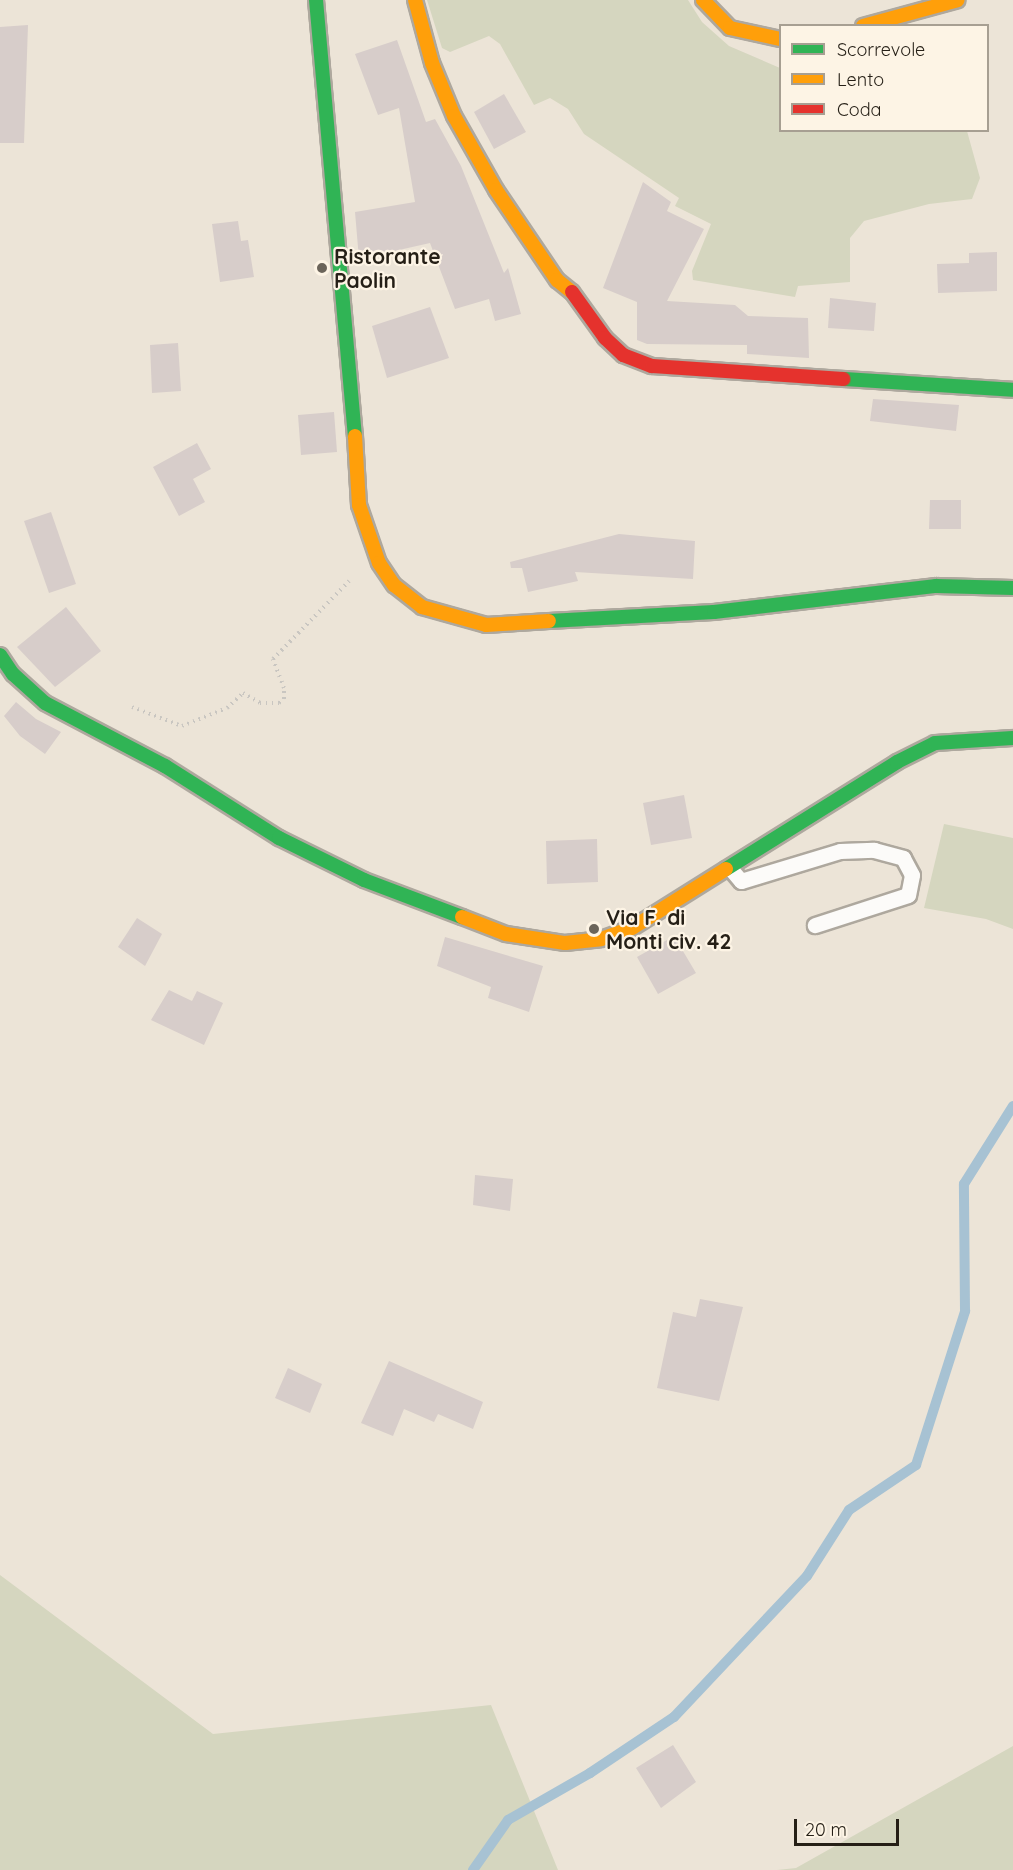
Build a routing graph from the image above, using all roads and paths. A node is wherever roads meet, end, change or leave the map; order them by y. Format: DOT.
graph roads {
  1 [pos="316,0"];
  2 [pos="415,0"];
  3 [pos="703,0"];
  4 [pos="958,0"];
  5 [pos="870,24"];
  6 [pos="779,39"];
  7 [pos="1013,390"];
  8 [pos="379,563"];
  9 [pos="1013,588"];
  10 [pos="0,655"];
  11 [pos="126,705"];
  12 [pos="1013,738"];
  13 [pos="730,868"];
  14 [pos="814,925"];
  1 -- 8 [label="street"];
  2 -- 7 [label="street"];
  3 -- 6 [label="street"];
  4 -- 5 [label="street"];
  8 -- 9 [label="street"];
  8 -- 11 [label="path"];
  10 -- 13 [label="street"];
  12 -- 13 [label="street"];
  13 -- 14 [label="lane"];
}
